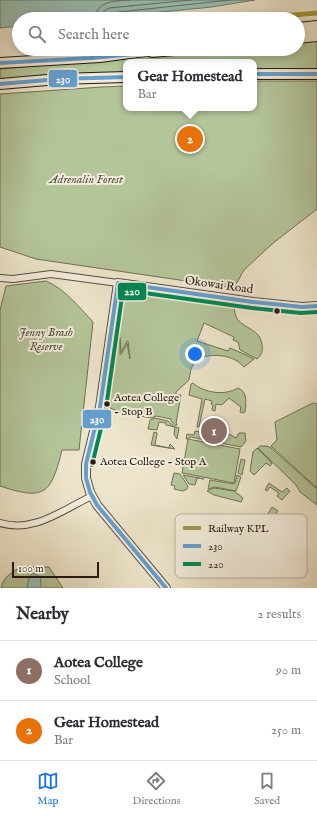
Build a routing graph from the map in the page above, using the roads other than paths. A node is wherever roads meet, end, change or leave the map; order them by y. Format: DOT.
graph roads {
  1 [pos="317,26"];
  2 [pos="305,27"];
  3 [pos="317,36"];
  4 [pos="305,37"];
  5 [pos="108,56"];
  6 [pos="0,63"];
  7 [pos="257,74"];
  8 [pos="317,74"];
  9 [pos="123,77"];
  10 [pos="0,84"];
  11 [pos="0,278"];
  12 [pos="118,283"];
  13 [pos="317,306"];
  14 [pos="92,496"];
  15 [pos="0,523"];
  16 [pos="166,588"];
  1 -- 2 [label="main road"];
  3 -- 4 [label="main road"];
  5 -- 6 [label="main road"];
  7 -- 8 [label="main road"];
  9 -- 10 [label="main road"];
  11 -- 12 [label="street"];
  12 -- 13 [label="street, Okowai Road"];
  12 -- 14 [label="street"];
  14 -- 15 [label="street"];
  14 -- 16 [label="street"];
}
